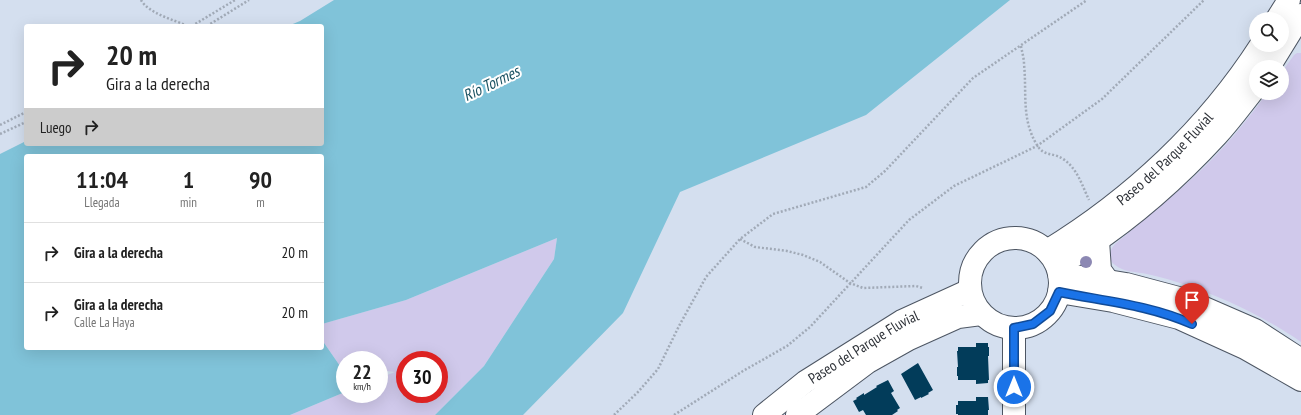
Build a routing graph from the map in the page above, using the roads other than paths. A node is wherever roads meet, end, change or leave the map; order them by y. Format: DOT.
graph roads {
  1 [pos="1291,16"];
  2 [pos="1256,52"];
  3 [pos="1272,60"];
  4 [pos="1249,96"];
  5 [pos="1098,241"];
  6 [pos="1056,271"];
  7 [pos="1108,281"];
  8 [pos="970,290"];
  9 [pos="981,314"];
  10 [pos="1014,328"];
  11 [pos="1301,360"];
  12 [pos="1301,380"];
  13 [pos="764,415"];
  14 [pos="797,415"];
  15 [pos="1014,415"];
  1 -- 3 [label="street"];
  2 -- 6 [label="street, Paseo del Parque Fluvial"];
  4 -- 5 [label="street, Paseo del Parque Fluvial"];
  5 -- 6 [label="street, Paseo del Parque Fluvial"];
  5 -- 7 [label="street"];
  6 -- 7 [label="street"];
  6 -- 8 [label="street"];
  6 -- 10 [label="street"];
  6 -- 12 [label="street"];
  7 -- 11 [label="street"];
  8 -- 9 [label="street"];
  8 -- 13 [label="street, Paseo del Parque Fluvial"];
  9 -- 10 [label="street"];
  9 -- 14 [label="street, Paseo del Parque Fluvial"];
  10 -- 15 [label="street"];
}
